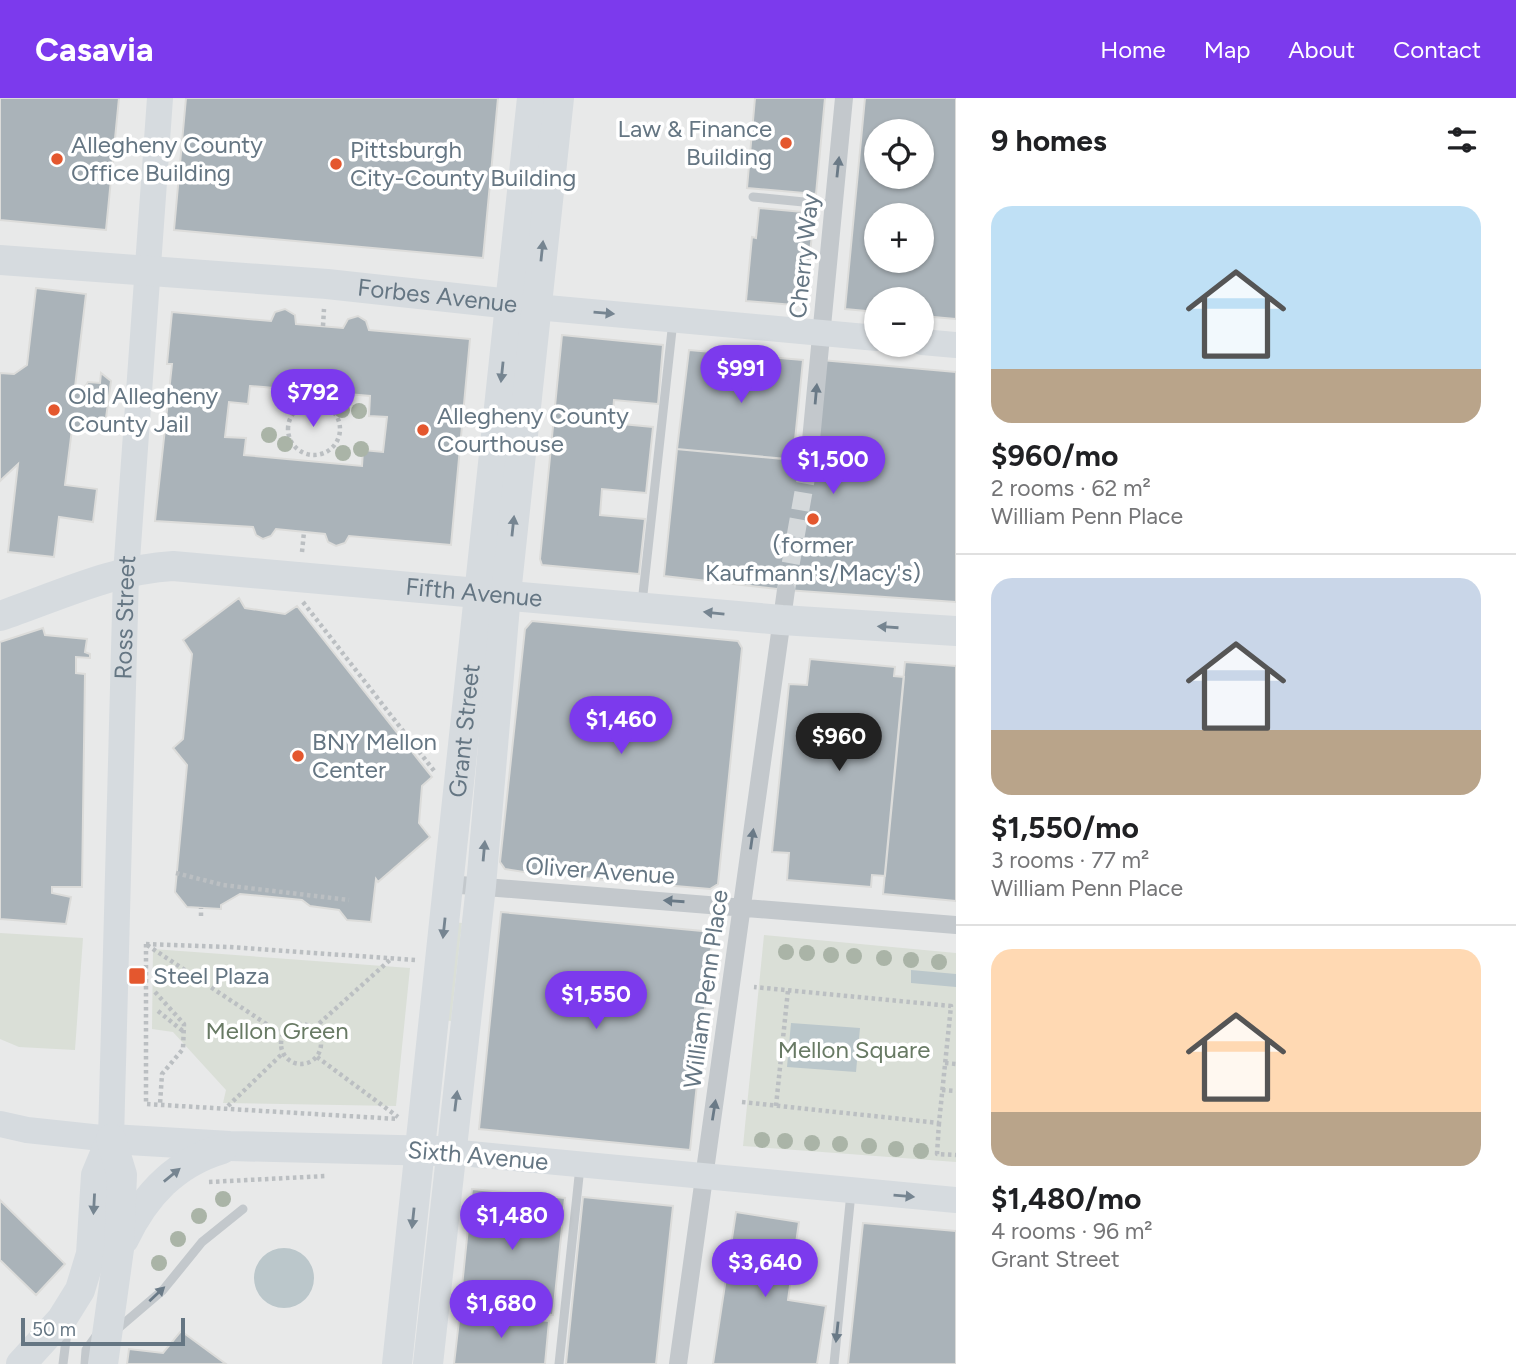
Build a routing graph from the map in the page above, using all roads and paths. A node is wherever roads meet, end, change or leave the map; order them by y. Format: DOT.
graph roads {
  1 [pos="160,98"];
  2 [pos="532,98"];
  3 [pos="559,98"];
  4 [pos="845,98"];
  5 [pos="753,197"];
  6 [pos="834,205"];
  7 [pos="0,260"];
  8 [pos="148,270"];
  9 [pos="325,306"];
  10 [pos="522,306"];
  11 [pos="673,319"];
  12 [pos="323,326"];
  13 [pos="822,333"];
  14 [pos="864,337"];
  15 [pos="934,343"];
  16 [pos="956,345"];
  17 [pos="317,392"];
  18 [pos="316,404"];
  19 [pos="809,461"];
  20 [pos="304,532"];
  21 [pos="302,552"];
  22 [pos="126,574"];
  23 [pos="786,590"];
  24 [pos="492,593"];
  25 [pos="302,601"];
  26 [pos="642,606"];
  27 [pos="0,616"];
  28 [pos="782,620"];
  29 [pos="956,631"];
  30 [pos="436,773"];
  31 [pos="176,873"];
  32 [pos="449,884"];
  33 [pos="481,886"];
  34 [pos="349,900"];
  35 [pos="743,906"];
  36 [pos="201,908"];
  37 [pos="201,916"];
  38 [pos="956,925"];
  39 [pos="146,944"];
  40 [pos="369,959"];
  41 [pos="391,959"];
  42 [pos="754,987"];
  43 [pos="788,990"];
  44 [pos="156,992"];
  45 [pos="956,1000"];
  46 [pos="951,1006"];
  47 [pos="158,1012"];
  48 [pos="314,1028"];
  49 [pos="184,1032"];
  50 [pos="283,1035"];
  51 [pos="283,1053"];
  52 [pos="317,1057"];
  53 [pos="945,1063"];
  54 [pos="956,1064"];
  55 [pos="942,1090"];
  56 [pos="956,1091"];
  57 [pos="742,1102"];
  58 [pos="160,1104"];
  59 [pos="776,1106"];
  60 [pos="228,1107"];
  61 [pos="939,1123"];
  62 [pos="0,1124"];
  63 [pos="111,1139"];
  64 [pos="230,1146"];
  65 [pos="421,1150"];
  66 [pos="450,1152"];
  67 [pos="956,1155"];
  68 [pos="580,1165"];
  69 [pos="329,1175"];
  70 [pos="704,1178"];
  71 [pos="199,1182"];
  72 [pos="852,1191"];
  73 [pos="956,1200"];
  74 [pos="243,1209"];
  75 [pos="119,1249"];
  76 [pos="70,1309"];
  77 [pos="106,1342"];
  78 [pos="20,1364"];
  79 [pos="62,1364"];
  80 [pos="85,1364"];
  81 [pos="397,1364"];
  82 [pos="428,1364"];
  83 [pos="558,1364"];
  84 [pos="678,1364"];
  85 [pos="834,1364"];
  1 -- 8 [label="main road, Ross Street"];
  2 -- 10 [label="main road, Grant Street"];
  10 -- 3 [label="main road, Grant Street, one-way"];
  6 -- 4 [label="street, Cherry Way, one-way"];
  5 -- 6 [label="lane"];
  6 -- 13 [label="street, Cherry Way"];
  7 -- 8 [label="main road, Forbes Avenue"];
  8 -- 10 [label="main road, Forbes Avenue"];
  8 -- 22 [label="main road, Ross Street"];
  9 -- 12 [label="path"];
  10 -- 11 [label="main road, Forbes Avenue, one-way"];
  10 -- 24 [label="main road, Grant Street"];
  11 -- 13 [label="main road, Forbes Avenue"];
  11 -- 26 [label="lane"];
  13 -- 14 [label="main road, Forbes Avenue"];
  19 -- 13 [label="street, Cherry Way, one-way"];
  15 -- 16 [label="main road"];
  17 -- 18 [label="path"];
  18 -- 18 [label="path"];
  20 -- 21 [label="path"];
  22 -- 24 [label="main road, Fifth Avenue"];
  22 -- 27 [label="main road, Fifth Avenue"];
  22 -- 63 [label="main road, Ross Street"];
  23 -- 28 [label="street"];
  24 -- 26 [label="main road, Fifth Avenue"];
  24 -- 32 [label="main road, Grant Street"];
  33 -- 24 [label="main road, Grant Street, one-way"];
  25 -- 30 [label="path"];
  28 -- 26 [label="main road, Fifth Avenue, one-way"];
  29 -- 28 [label="main road, Fifth Avenue, one-way"];
  35 -- 28 [label="street, William Penn Place, one-way"];
  31 -- 34 [label="path"];
  32 -- 33 [label="street, Oliver Avenue"];
  32 -- 65 [label="main road, Grant Street, one-way"];
  35 -- 33 [label="street, Oliver Avenue, one-way"];
  66 -- 33 [label="main road, Grant Street, one-way"];
  35 -- 38 [label="street, Oliver Avenue"];
  70 -- 35 [label="street, William Penn Place, one-way"];
  36 -- 37 [label="path"];
  39 -- 40 [label="path"];
  39 -- 50 [label="path"];
  39 -- 58 [label="path"];
  41 -- 48 [label="path"];
  42 -- 43 [label="path"];
  43 -- 46 [label="path"];
  43 -- 59 [label="path"];
  44 -- 49 [label="path"];
  45 -- 46 [label="path"];
  46 -- 53 [label="path"];
  47 -- 49 [label="path"];
  48 -- 50 [label="path"];
  48 -- 52 [label="path"];
  49 -- 58 [label="path"];
  50 -- 51 [label="path"];
  51 -- 52 [label="path"];
  51 -- 60 [label="path"];
  52 -- 60 [label="path"];
  53 -- 54 [label="path"];
  53 -- 55 [label="path"];
  55 -- 56 [label="path"];
  55 -- 61 [label="path"];
  57 -- 59 [label="path"];
  58 -- 60 [label="path"];
  59 -- 61 [label="path"];
  61 -- 67 [label="path"];
  62 -- 63 [label="main road, Sixth Avenue"];
  63 -- 64 [label="main road, Sixth Avenue"];
  63 -- 75 [label="main road"];
  63 -- 76 [label="main road, one-way"];
  64 -- 65 [label="main road, Sixth Avenue"];
  75 -- 64 [label="main road, one-way"];
  65 -- 66 [label="main road, Sixth Avenue"];
  65 -- 81 [label="main road, Grant Street, one-way"];
  66 -- 68 [label="main road, Sixth Avenue"];
  66 -- 82 [label="main road, Grant Street"];
  68 -- 70 [label="main road, Sixth Avenue"];
  68 -- 83 [label="lane"];
  69 -- 71 [label="path"];
  70 -- 72 [label="main road, Sixth Avenue"];
  70 -- 84 [label="street, William Penn Place"];
  72 -- 73 [label="main road, Sixth Avenue, one-way"];
  72 -- 85 [label="lane, one-way"];
  77 -- 74 [label="lane, one-way"];
  75 -- 77 [label="main road"];
  76 -- 78 [label="main road"];
  76 -- 79 [label="lane"];
  77 -- 80 [label="lane"];
}
